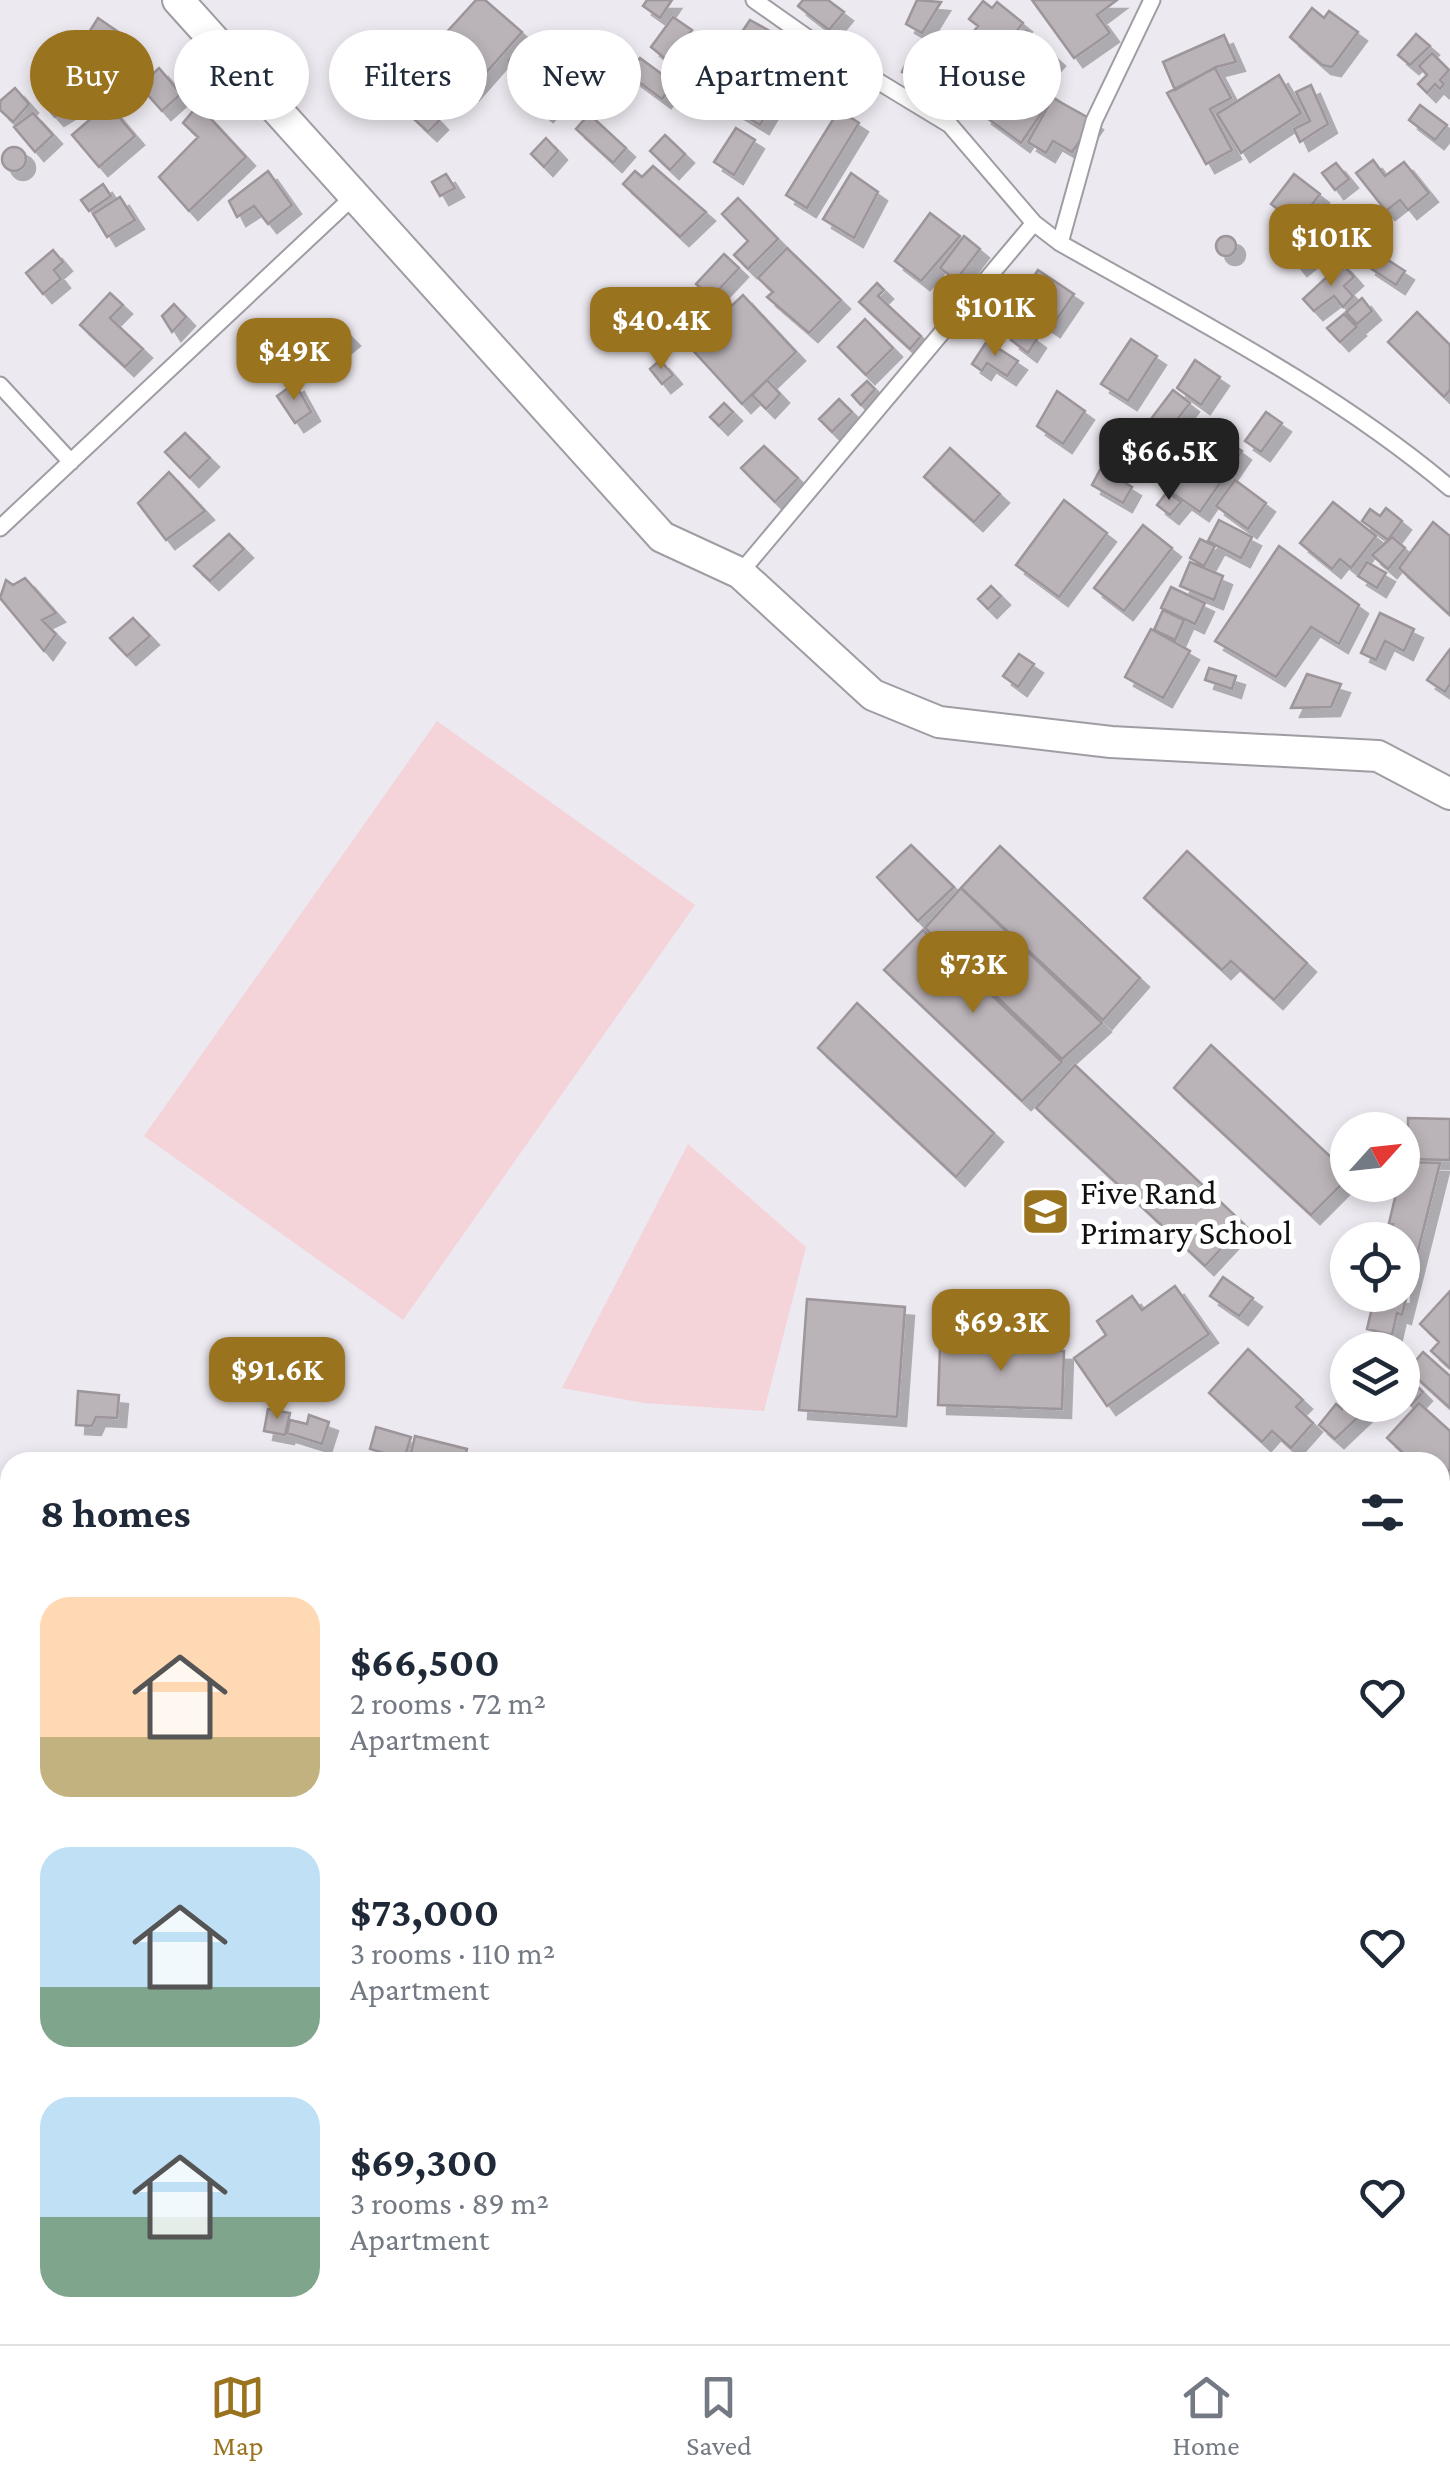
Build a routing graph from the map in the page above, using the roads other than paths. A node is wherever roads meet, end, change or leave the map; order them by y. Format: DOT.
graph roads {
  1 [pos="178,0"];
  2 [pos="754,0"];
  3 [pos="1152,0"];
  4 [pos="354,196"];
  5 [pos="1034,223"];
  6 [pos="1060,244"];
  7 [pos="0,386"];
  8 [pos="71,462"];
  9 [pos="1450,488"];
  10 [pos="0,528"];
  11 [pos="740,573"];
  12 [pos="1450,794"];
  1 -- 4 [label="street"];
  2 -- 5 [label="lane"];
  3 -- 6 [label="lane"];
  4 -- 8 [label="lane"];
  4 -- 11 [label="street"];
  5 -- 6 [label="lane"];
  5 -- 11 [label="lane"];
  6 -- 9 [label="lane"];
  7 -- 8 [label="lane"];
  8 -- 10 [label="lane"];
  11 -- 12 [label="street"];
}
